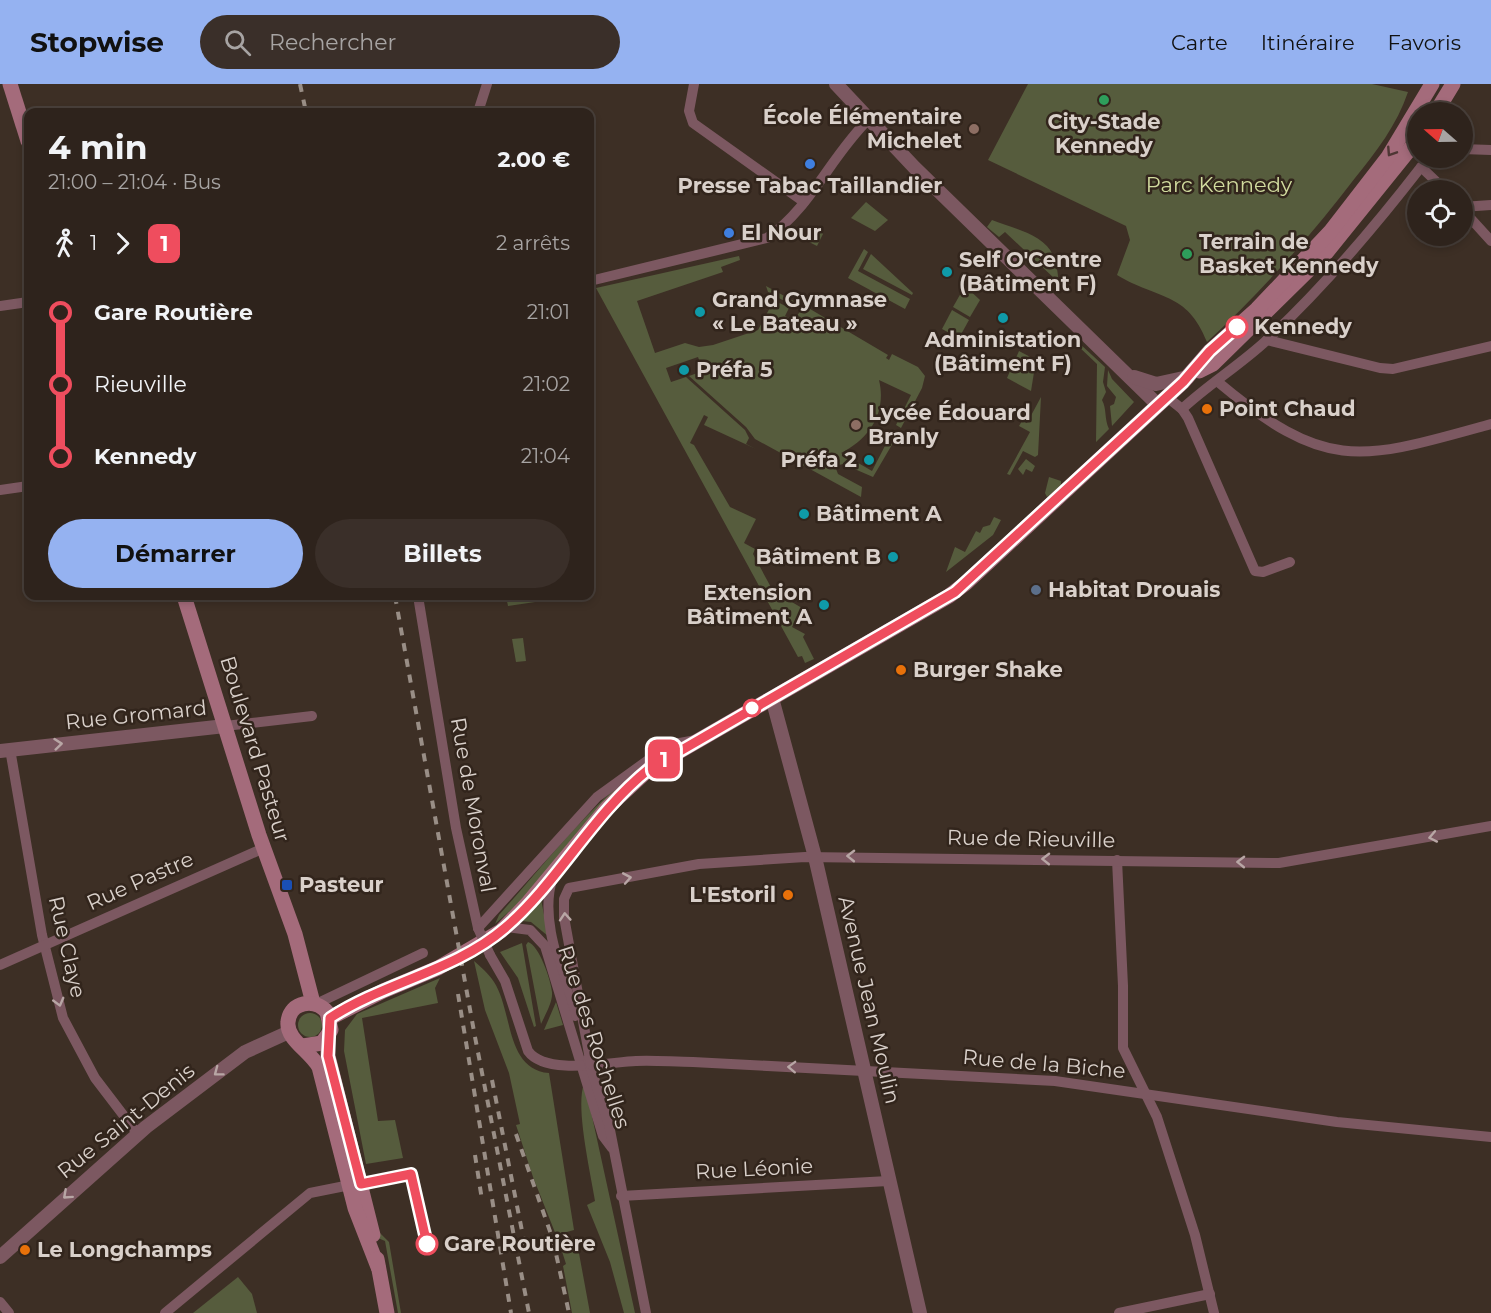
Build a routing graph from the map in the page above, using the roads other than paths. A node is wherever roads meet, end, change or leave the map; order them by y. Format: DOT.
graph roads {
  1 [pos="10,84"];
  2 [pos="487,84"];
  3 [pos="694,84"];
  4 [pos="836,84"];
  5 [pos="1432,84"];
  6 [pos="1453,84"];
  7 [pos="1442,102"];
  8 [pos="479,108"];
  9 [pos="868,120"];
  10 [pos="24,128"];
  11 [pos="1473,150"];
  12 [pos="1491,150"];
  13 [pos="1407,153"];
  14 [pos="1420,168"];
  15 [pos="1423,168"];
  16 [pos="1435,180"];
  17 [pos="804,202"];
  18 [pos="1491,205"];
  19 [pos="1473,207"];
  20 [pos="1473,221"];
  21 [pos="1491,241"];
  22 [pos="594,280"];
  23 [pos="24,303"];
  24 [pos="0,306"];
  25 [pos="1267,340"];
  26 [pos="1491,346"];
  27 [pos="1125,371"];
  28 [pos="1186,379"];
  29 [pos="1218,381"];
  30 [pos="1208,388"];
  31 [pos="1162,401"];
  32 [pos="1182,409"];
  33 [pos="1491,424"];
  34 [pos="24,487"];
  35 [pos="0,490"];
  36 [pos="1290,562"];
  37 [pos="185,600"];
  38 [pos="419,600"];
  39 [pos="772,698"];
  40 [pos="312,716"];
  41 [pos="225,726"];
  42 [pos="696,740"];
  43 [pos="5,750"];
  44 [pos="1491,826"];
  45 [pos="264,848"];
  46 [pos="815,857"];
  47 [pos="1117,860"];
  48 [pos="555,872"];
  49 [pos="569,888"];
  50 [pos="288,914"];
  51 [pos="506,927"];
  52 [pos="478,928"];
  53 [pos="44,945"];
  54 [pos="423,953"];
  55 [pos="0,964"];
  56 [pos="314,1003"];
  57 [pos="295,1008"];
  58 [pos="330,1018"];
  59 [pos="289,1032"];
  60 [pos="328,1036"];
  61 [pos="303,1046"];
  62 [pos="587,1065"];
  63 [pos="857,1069"];
  64 [pos="1146,1095"];
  65 [pos="137,1133"];
  66 [pos="1491,1137"];
  67 [pos="888,1181"];
  68 [pos="355,1184"];
  69 [pos="621,1196"];
  70 [pos="0,1257"];
  71 [pos="1210,1294"];
  72 [pos="0,1302"];
  73 [pos="9,1313"];
  74 [pos="165,1313"];
  75 [pos="387,1313"];
  76 [pos="646,1313"];
  77 [pos="920,1313"];
  78 [pos="1119,1313"];
  79 [pos="1215,1313"];
  1 -- 10 [label="main road"];
  2 -- 8 [label="street"];
  3 -- 17 [label="street"];
  4 -- 9 [label="street"];
  5 -- 28 [label="main road, one-way"];
  6 -- 7 [label="main road"];
  9 -- 17 [label="street"];
  9 -- 27 [label="street"];
  11 -- 12 [label="street"];
  13 -- 28 [label="main road"];
  14 -- 25 [label="street"];
  15 -- 16 [label="street"];
  17 -- 22 [label="street"];
  18 -- 19 [label="street"];
  20 -- 21 [label="street"];
  23 -- 24 [label="street"];
  25 -- 26 [label="street"];
  25 -- 29 [label="street"];
  27 -- 28 [label="street"];
  27 -- 31 [label="street"];
  28 -- 30 [label="street"];
  28 -- 31 [label="main road"];
  29 -- 30 [label="street"];
  29 -- 33 [label="street"];
  30 -- 32 [label="street"];
  31 -- 32 [label="street"];
  31 -- 39 [label="main road"];
  32 -- 36 [label="street"];
  34 -- 35 [label="street"];
  37 -- 41 [label="main road, Boulevard Pasteur"];
  38 -- 52 [label="street, Rue de Moronval"];
  39 -- 42 [label="main road"];
  39 -- 46 [label="street, Avenue Jean Moulin"];
  40 -- 41 [label="street, Rue Gromard"];
  43 -- 41 [label="street, Rue Gromard, one-way"];
  41 -- 45 [label="main road, Boulevard Pasteur"];
  42 -- 48 [label="main road"];
  42 -- 52 [label="street"];
  43 -- 53 [label="street, Rue Claye"];
  44 -- 47 [label="street, Rue de Rieuville, one-way"];
  45 -- 50 [label="main road, Boulevard Pasteur"];
  45 -- 53 [label="street, Rue Pastre"];
  47 -- 46 [label="street, Rue de Rieuville, one-way"];
  49 -- 46 [label="street, Rue de Rieuville, one-way"];
  46 -- 63 [label="street, Avenue Jean Moulin"];
  47 -- 64 [label="street"];
  48 -- 51 [label="main road"];
  48 -- 62 [label="street, Rue des Rochelles"];
  62 -- 49 [label="street, Rue des Rochelles, one-way"];
  50 -- 56 [label="main road, Boulevard Pasteur"];
  50 -- 57 [label="main road, Boulevard Pasteur"];
  51 -- 58 [label="main road"];
  51 -- 62 [label="street, Rue des Rochelles"];
  52 -- 62 [label="street, Rue de Moronval, bridge"];
  53 -- 55 [label="street, Rue Pastre"];
  53 -- 65 [label="street, Rue Claye, one-way"];
  54 -- 56 [label="street"];
  56 -- 57 [label="main road"];
  56 -- 58 [label="main road"];
  57 -- 59 [label="main road"];
  58 -- 60 [label="main road"];
  59 -- 61 [label="main road"];
  59 -- 65 [label="street, Rue Saint-Denis, one-way"];
  60 -- 61 [label="main road"];
  60 -- 68 [label="main road"];
  61 -- 68 [label="main road"];
  63 -- 62 [label="street, Rue de la Biche, one-way"];
  62 -- 69 [label="street, Rue des Rochelles"];
  63 -- 64 [label="street, Rue de la Biche"];
  63 -- 67 [label="street, Avenue Jean Moulin"];
  64 -- 66 [label="street, Rue de la Biche"];
  64 -- 71 [label="street"];
  65 -- 70 [label="street, Rue Saint-Denis, one-way"];
  67 -- 69 [label="street, Rue Léonie"];
  67 -- 77 [label="street, Avenue Jean Moulin"];
  68 -- 74 [label="street"];
  68 -- 75 [label="main road"];
  69 -- 76 [label="street, Rue des Rochelles"];
  71 -- 78 [label="street"];
  71 -- 79 [label="street"];
  72 -- 73 [label="street"];
}
